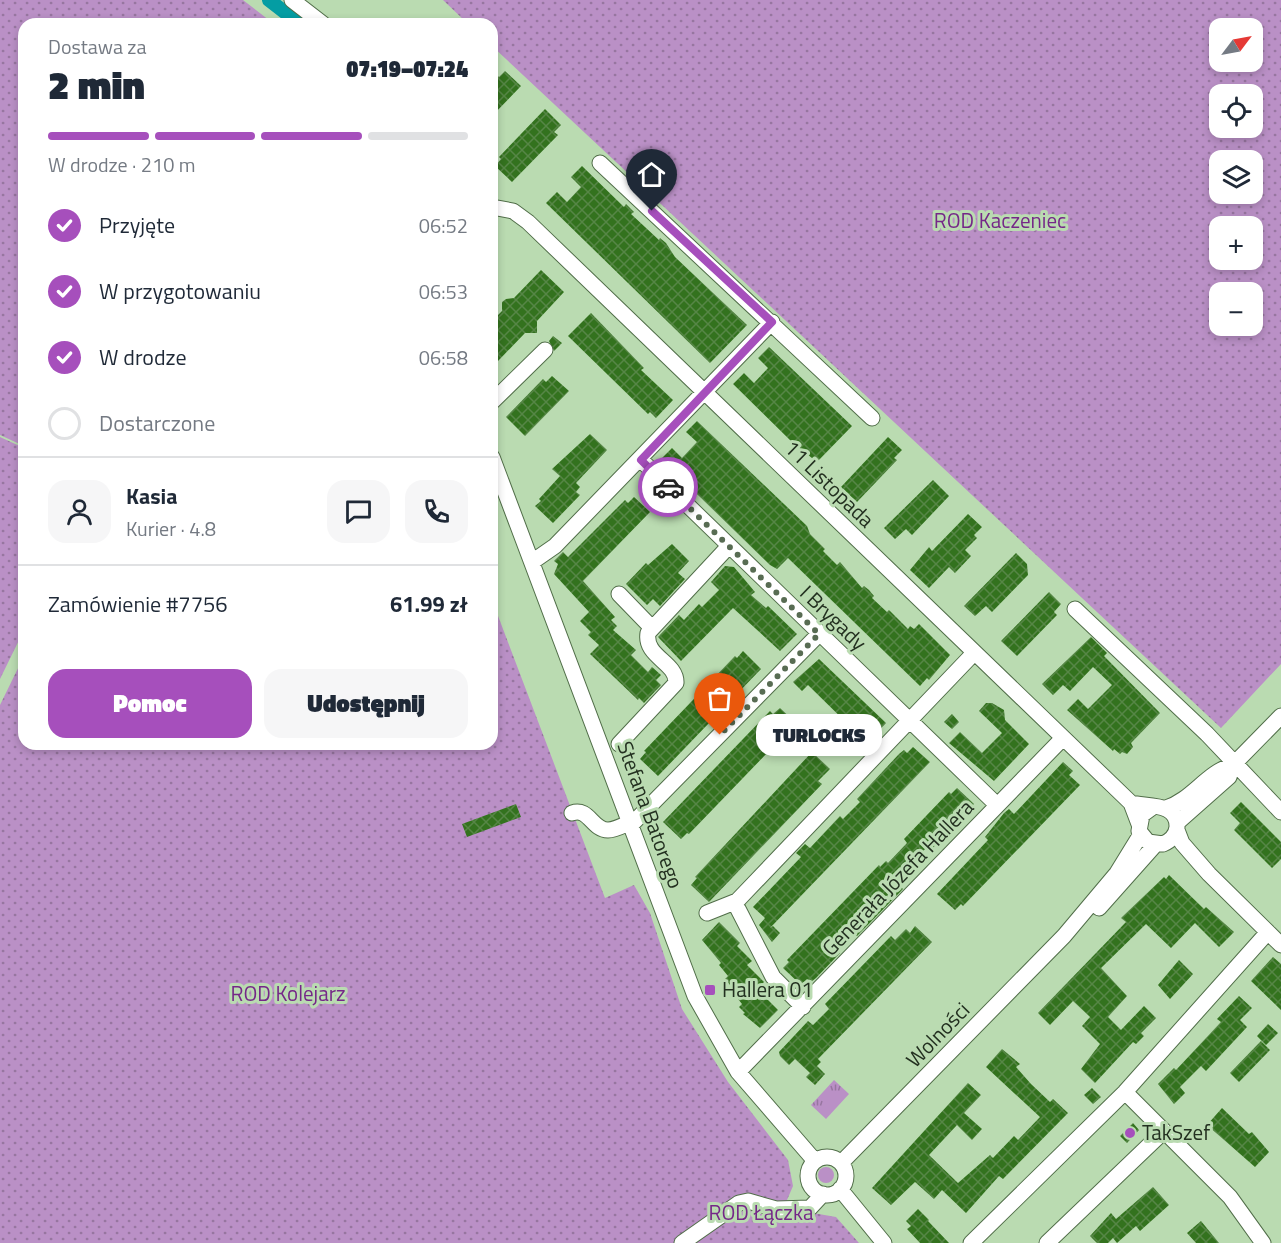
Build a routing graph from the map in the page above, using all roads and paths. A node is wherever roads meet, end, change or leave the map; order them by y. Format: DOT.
graph roads {
  1 [pos="292,0"];
  2 [pos="315,18"];
  3 [pos="600,163"];
  4 [pos="498,208"];
  5 [pos="772,322"];
  6 [pos="545,350"];
  7 [pos="703,393"];
  8 [pos="498,396"];
  9 [pos="872,418"];
  10 [pos="641,460"];
  11 [pos="498,473"];
  12 [pos="729,546"];
  13 [pos="532,562"];
  14 [pos="620,594"];
  15 [pos="1078,613"];
  16 [pos="651,627"];
  17 [pos="819,634"];
  18 [pos="974,653"];
  19 [pos="1281,716"];
  20 [pos="909,720"];
  21 [pos="1063,738"];
  22 [pos="619,744"];
  23 [pos="1234,764"];
  24 [pos="1131,803"];
  25 [pos="997,805"];
  26 [pos="1159,807"];
  27 [pos="1281,812"];
  28 [pos="572,813"];
  29 [pos="631,823"];
  30 [pos="1177,826"];
  31 [pos="1140,829"];
  32 [pos="1159,844"];
  33 [pos="1209,874"];
  34 [pos="737,901"];
  35 [pos="707,914"];
  36 [pos="1268,932"];
  37 [pos="1064,936"];
  38 [pos="1281,945"];
  39 [pos="803,1007"];
  40 [pos="738,1072"];
  41 [pos="1125,1092"];
  42 [pos="1163,1132"];
  43 [pos="815,1161"];
  44 [pos="841,1163"];
  45 [pos="840,1189"];
  46 [pos="817,1190"];
  47 [pos="682,1243"];
  48 [pos="884,1243"];
  49 [pos="971,1243"];
  50 [pos="1047,1243"];
  51 [pos="1263,1243"];
  1 -- 2 [label="street"];
  3 -- 5 [label="street"];
  4 -- 7 [label="street, 11 Listopada"];
  5 -- 7 [label="street"];
  5 -- 9 [label="street"];
  6 -- 8 [label="street"];
  7 -- 10 [label="street"];
  7 -- 18 [label="street, 11 Listopada"];
  10 -- 12 [label="street, I Brygady"];
  10 -- 13 [label="street"];
  11 -- 13 [label="street, Stefana Batorego"];
  12 -- 16 [label="street"];
  12 -- 17 [label="street, I Brygady"];
  13 -- 29 [label="street, Stefana Batorego"];
  14 -- 16 [label="street"];
  15 -- 23 [label="street"];
  16 -- 22 [label="street"];
  17 -- 20 [label="street, I Brygady"];
  17 -- 29 [label="street"];
  18 -- 20 [label="street"];
  18 -- 21 [label="street, 11 Listopada"];
  19 -- 23 [label="street"];
  20 -- 25 [label="street, I Brygady"];
  20 -- 34 [label="street"];
  21 -- 24 [label="street, 11 Listopada"];
  21 -- 25 [label="street, Generała Józefa Hallera"];
  23 -- 26 [label="street"];
  23 -- 27 [label="street"];
  23 -- 30 [label="street"];
  24 -- 26 [label="street"];
  24 -- 31 [label="street, 11 Listopada"];
  25 -- 39 [label="street, Generała Józefa Hallera"];
  26 -- 30 [label="street"];
  26 -- 31 [label="street"];
  28 -- 29 [label="street"];
  29 -- 40 [label="street, Stefana Batorego"];
  30 -- 32 [label="street"];
  30 -- 33 [label="street"];
  31 -- 32 [label="street"];
  31 -- 37 [label="street, Wolności"];
  32 -- 33 [label="street"];
  32 -- 37 [label="street, Wolności"];
  33 -- 36 [label="street"];
  34 -- 35 [label="street"];
  34 -- 39 [label="street"];
  36 -- 38 [label="street"];
  36 -- 41 [label="street"];
  37 -- 44 [label="street, Wolności"];
  39 -- 40 [label="street, Generała Józefa Hallera"];
  40 -- 43 [label="street, Stefana Batorego"];
  41 -- 42 [label="street"];
  41 -- 49 [label="street"];
  42 -- 50 [label="street"];
  42 -- 51 [label="street"];
  43 -- 44 [label="street"];
  43 -- 46 [label="street"];
  44 -- 45 [label="street"];
  45 -- 46 [label="street"];
  45 -- 48 [label="street"];
  46 -- 47 [label="street"];
}
